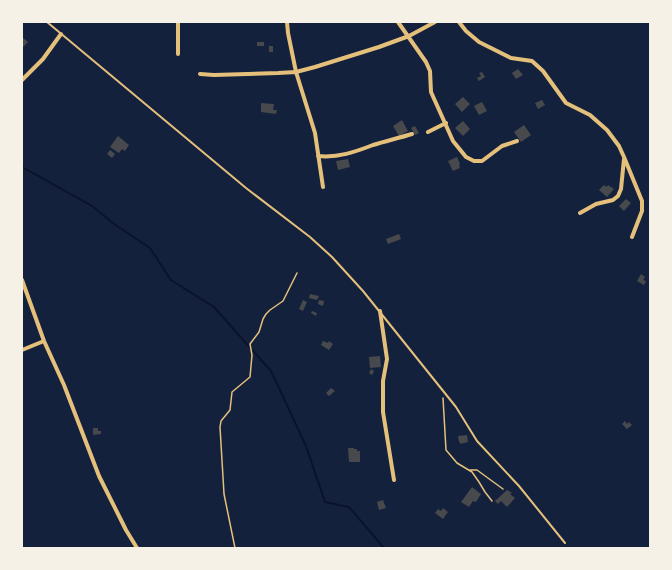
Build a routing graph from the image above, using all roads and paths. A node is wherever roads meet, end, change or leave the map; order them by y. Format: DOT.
graph roads {
  1 [pos="47,22"];
  2 [pos="178,22"];
  3 [pos="288,22"];
  4 [pos="398,22"];
  5 [pos="435,22"];
  6 [pos="459,22"];
  7 [pos="61,34"];
  8 [pos="409,36"];
  9 [pos="178,54"];
  10 [pos="296,72"];
  11 [pos="200,74"];
  12 [pos="22,80"];
  13 [pos="446,123"];
  14 [pos="428,132"];
  15 [pos="412,134"];
  16 [pos="517,141"];
  17 [pos="318,156"];
  18 [pos="624,157"];
  19 [pos="323,187"];
  20 [pos="580,213"];
  21 [pos="632,237"];
  22 [pos="297,273"];
  23 [pos="22,280"];
  24 [pos="380,312"];
  25 [pos="44,341"];
  26 [pos="22,350"];
  27 [pos="443,398"];
  28 [pos="469,470"];
  29 [pos="394,480"];
  30 [pos="503,489"];
  31 [pos="492,501"];
  32 [pos="565,543"];
  33 [pos="137,548"];
  34 [pos="234,548"];
  1 -- 7 [label="lane"];
  2 -- 9 [label="street"];
  3 -- 10 [label="street"];
  4 -- 8 [label="street"];
  5 -- 8 [label="street"];
  6 -- 18 [label="street"];
  7 -- 12 [label="street"];
  7 -- 24 [label="lane"];
  8 -- 10 [label="street"];
  8 -- 13 [label="street"];
  10 -- 11 [label="street"];
  10 -- 17 [label="street"];
  13 -- 14 [label="street"];
  13 -- 16 [label="street"];
  15 -- 17 [label="street"];
  17 -- 19 [label="street"];
  18 -- 20 [label="street"];
  18 -- 21 [label="street"];
  22 -- 34 [label="path"];
  23 -- 25 [label="street"];
  24 -- 29 [label="street"];
  24 -- 32 [label="lane"];
  25 -- 26 [label="street"];
  25 -- 33 [label="street"];
  27 -- 28 [label="path"];
  28 -- 30 [label="path"];
  28 -- 31 [label="path"];
}
